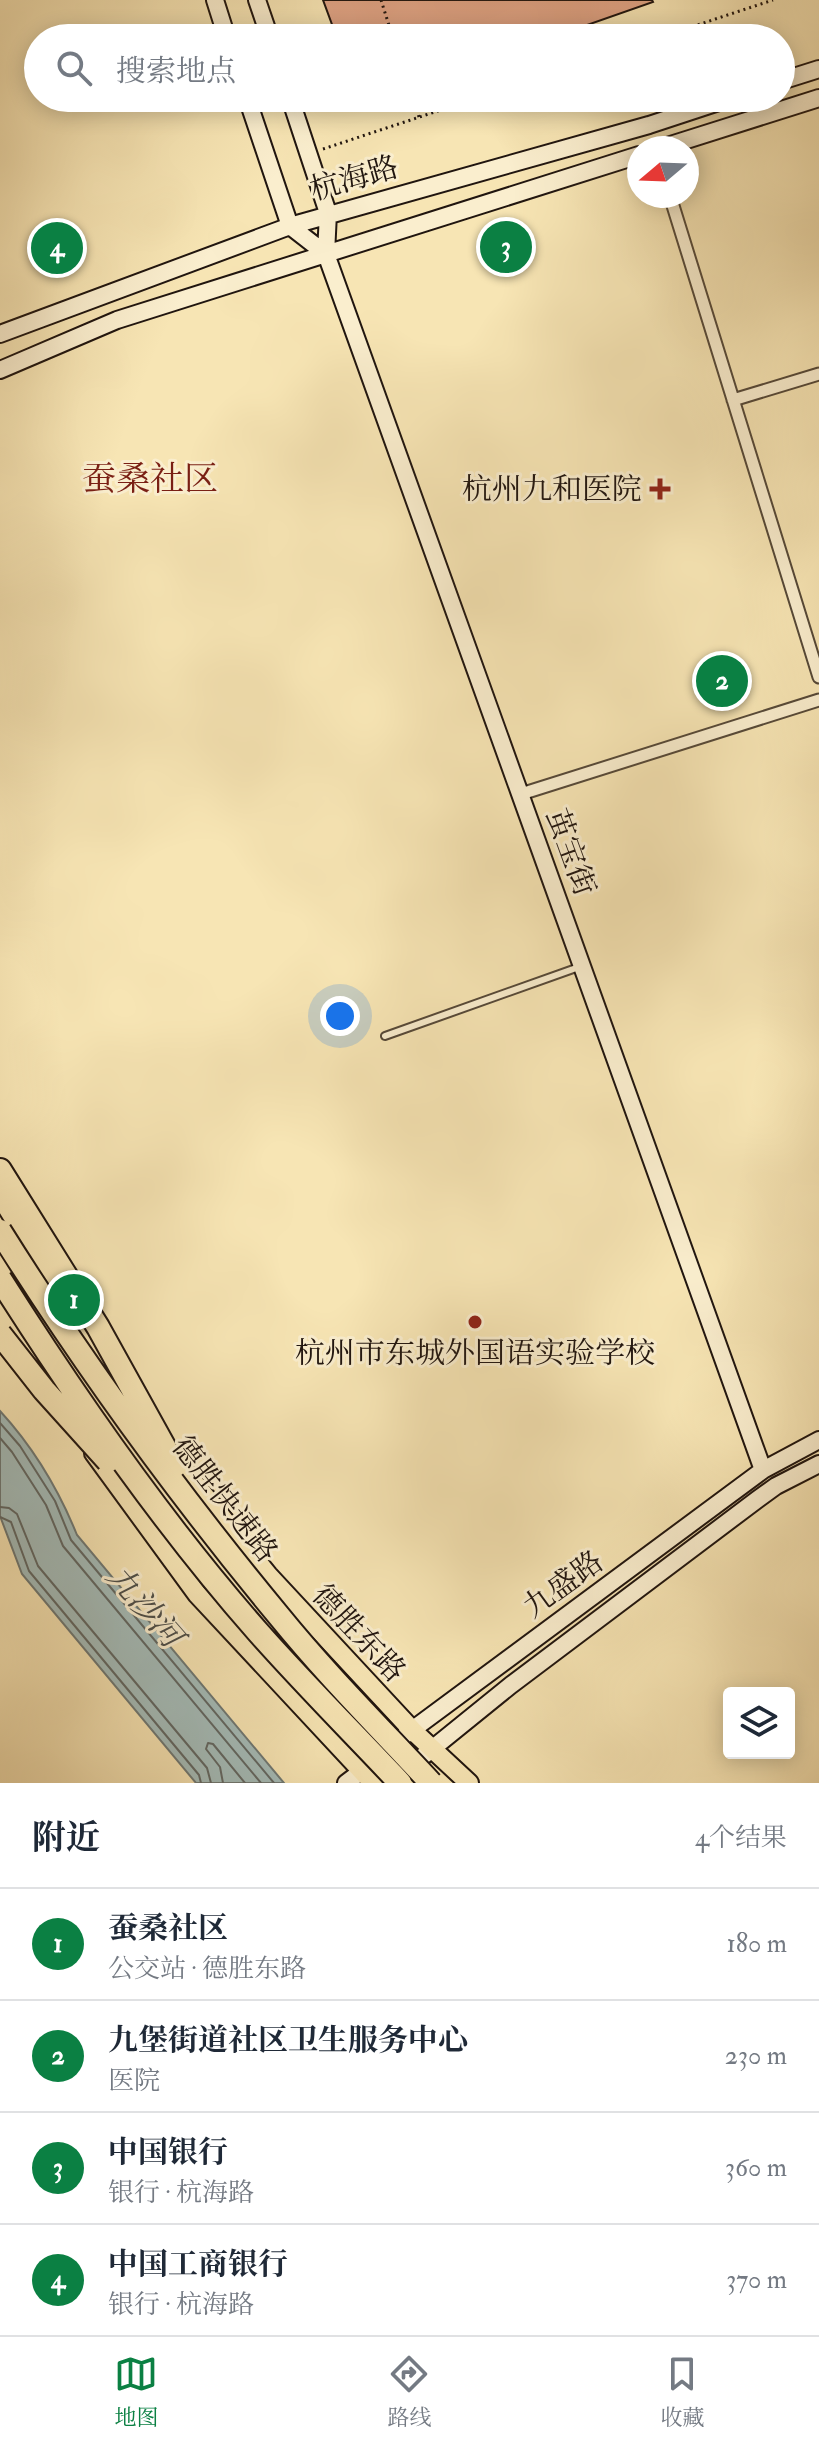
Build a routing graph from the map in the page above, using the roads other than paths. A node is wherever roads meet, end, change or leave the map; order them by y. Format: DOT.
graph roads {
  1 [pos="215,0"];
  2 [pos="257,0"];
  3 [pos="223,24"];
  4 [pos="265,24"];
  5 [pos="819,69"];
  6 [pos="795,77"];
  7 [pos="819,98"];
  8 [pos="795,106"];
  9 [pos="252,112"];
  10 [pos="294,112"];
  11 [pos="688,112"];
  12 [pos="775,112"];
  13 [pos="699,136"];
  14 [pos="627,159"];
  15 [pos="674,208"];
  16 [pos="328,213"];
  17 [pos="290,226"];
  18 [pos="326,254"];
  19 [pos="0,334"];
  20 [pos="0,370"];
  21 [pos="819,374"];
  22 [pos="733,400"];
  23 [pos="819,677"];
  24 [pos="819,700"];
  25 [pos="521,794"];
  26 [pos="582,966"];
  27 [pos="385,1036"];
  28 [pos="0,1170"];
  29 [pos="0,1196"];
  30 [pos="0,1231"];
  31 [pos="0,1279"];
  32 [pos="0,1310"];
  33 [pos="0,1334"];
  34 [pos="819,1440"];
  35 [pos="819,1464"];
  36 [pos="763,1470"];
  37 [pos="206,1524"];
  38 [pos="194,1555"];
  39 [pos="412,1730"];
  40 [pos="432,1749"];
  41 [pos="360,1780"];
  42 [pos="390,1783"];
  43 [pos="400,1783"];
  44 [pos="431,1783"];
  45 [pos="469,1783"];
  1 -- 3 [label="street"];
  2 -- 4 [label="street"];
  5 -- 6 [label="street"];
  7 -- 8 [label="street"];
  9 -- 17 [label="street"];
  10 -- 16 [label="street"];
  11 -- 16 [label="street, 杭海路"];
  12 -- 13 [label="street"];
  14 -- 18 [label="street, 杭海路"];
  15 -- 22 [label="street"];
  16 -- 17 [label="street, 杭海路"];
  16 -- 18 [label="street"];
  17 -- 18 [label="street"];
  17 -- 19 [label="street, 杭海路"];
  18 -- 20 [label="street, 杭海路"];
  18 -- 25 [label="street, 茧宝街"];
  21 -- 22 [label="street"];
  22 -- 23 [label="street"];
  24 -- 25 [label="street"];
  25 -- 26 [label="street, 茧宝街"];
  26 -- 27 [label="lane"];
  26 -- 36 [label="street, 茧宝街"];
  28 -- 37 [label="highway, bridge"];
  29 -- 39 [label="main road, 德胜东路"];
  30 -- 37 [label="highway, 德胜快速路, bridge"];
  31 -- 38 [label="highway, 德胜快速路, bridge"];
  32 -- 41 [label="main road"];
  33 -- 38 [label="highway, bridge"];
  34 -- 36 [label="street, 九盛路"];
  35 -- 40 [label="street, 九盛路"];
  36 -- 39 [label="street, 九盛路"];
  37 -- 44 [label="highway, 德胜快速路, bridge"];
  38 -- 43 [label="highway, 德胜快速路, bridge"];
  39 -- 40 [label="main road, 德胜东路"];
  39 -- 41 [label="street, 九盛路"];
  40 -- 42 [label="street, 九盛路"];
  40 -- 45 [label="main road, 德胜东路"];
}
